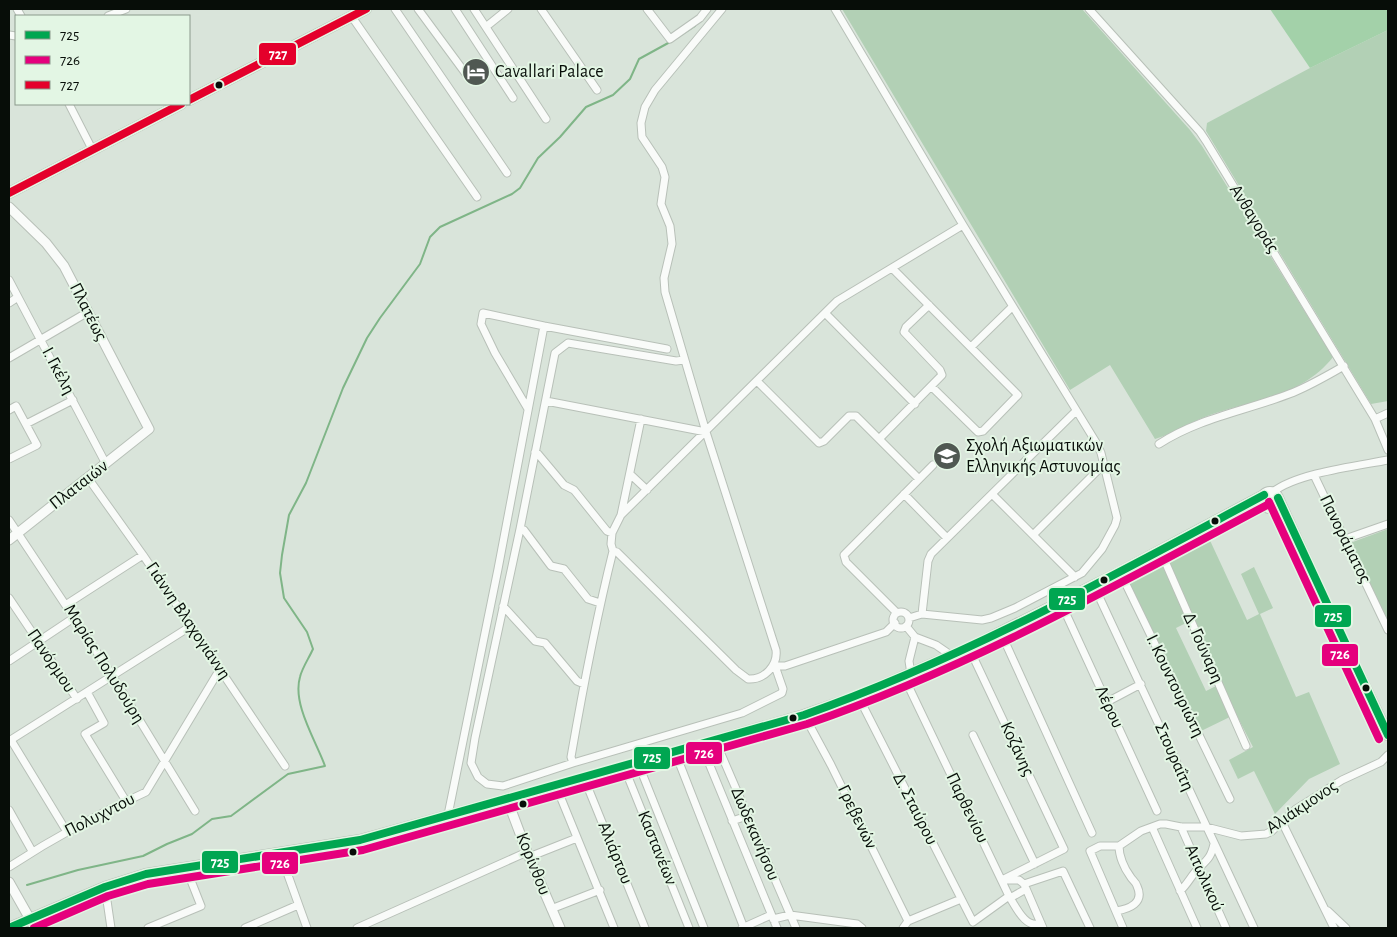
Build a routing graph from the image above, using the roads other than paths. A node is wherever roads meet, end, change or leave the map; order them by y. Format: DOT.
graph roads {
  1 [pos="15,9"];
  2 [pos="126,9"];
  3 [pos="366,9"];
  4 [pos="395,9"];
  5 [pos="418,9"];
  6 [pos="455,9"];
  7 [pos="474,9"];
  8 [pos="508,9"];
  9 [pos="542,9"];
  10 [pos="647,9"];
  11 [pos="707,9"];
  12 [pos="722,9"];
  13 [pos="835,9"];
  14 [pos="1089,9"];
  15 [pos="9,12"];
  16 [pos="109,13"];
  17 [pos="352,16"];
  18 [pos="487,26"];
  19 [pos="466,74"];
  20 [pos="597,90"];
  21 [pos="513,98"];
  22 [pos="190,99"];
  23 [pos="69,105"];
  24 [pos="179,105"];
  25 [pos="546,120"];
  26 [pos="92,149"];
  27 [pos="507,173"];
  28 [pos="9,194"];
  29 [pos="477,197"];
  30 [pos="9,207"];
  31 [pos="963,225"];
  32 [pos="892,268"];
  33 [pos="9,280"];
  34 [pos="18,297"];
  35 [pos="9,303"];
  36 [pos="928,304"];
  37 [pos="1012,307"];
  38 [pos="88,312"];
  39 [pos="825,313"];
  40 [pos="544,326"];
  41 [pos="41,339"];
  42 [pos="971,347"];
  43 [pos="667,349"];
  44 [pos="9,356"];
  45 [pos="684,360"];
  46 [pos="1344,366"];
  47 [pos="756,381"];
  48 [pos="932,387"];
  49 [pos="73,400"];
  50 [pos="546,401"];
  51 [pos="915,404"];
  52 [pos="528,409"];
  53 [pos="9,410"];
  54 [pos="1076,411"];
  55 [pos="1388,413"];
  56 [pos="641,419"];
  57 [pos="1375,419"];
  58 [pos="26,424"];
  59 [pos="149,429"];
  60 [pos="706,432"];
  61 [pos="879,439"];
  62 [pos="1159,444"];
  63 [pos="1388,450"];
  64 [pos="535,452"];
  65 [pos="9,459"];
  66 [pos="1388,460"];
  67 [pos="106,464"];
  68 [pos="1103,464"];
  69 [pos="933,465"];
  70 [pos="630,474"];
  71 [pos="1314,476"];
  72 [pos="88,478"];
  73 [pos="919,479"];
  74 [pos="647,490"];
  75 [pos="904,494"];
  76 [pos="992,494"];
  77 [pos="1272,495"];
  78 [pos="1269,507"];
  79 [pos="1237,510"];
  80 [pos="621,515"];
  81 [pos="9,520"];
  82 [pos="1289,520"];
  83 [pos="1388,524"];
  84 [pos="520,529"];
  85 [pos="18,533"];
  86 [pos="612,533"];
  87 [pos="1034,534"];
  88 [pos="947,538"];
  89 [pos="1345,539"];
  90 [pos="9,540"];
  91 [pos="1160,550"];
  92 [pos="613,551"];
  93 [pos="143,555"];
  94 [pos="1120,572"];
  95 [pos="1075,577"];
  96 [pos="1094,586"];
  97 [pos="9,598"];
  98 [pos="600,603"];
  99 [pos="1061,603"];
  100 [pos="67,604"];
  101 [pos="504,606"];
  102 [pos="897,613"];
  103 [pos="922,614"];
  104 [pos="75,617"];
  105 [pos="909,618"];
  106 [pos="1386,619"];
  107 [pos="895,624"];
  108 [pos="191,626"];
  109 [pos="906,626"];
  110 [pos="1388,630"];
  111 [pos="1001,633"];
  112 [pos="915,637"];
  113 [pos="38,642"];
  114 [pos="969,648"];
  115 [pos="952,656"];
  116 [pos="9,661"];
  117 [pos="774,666"];
  118 [pos="220,669"];
  119 [pos="112,675"];
  120 [pos="908,676"];
  121 [pos="584,684"];
  122 [pos="1142,684"];
  123 [pos="87,692"];
  124 [pos="858,696"];
  125 [pos="77,699"];
  126 [pos="1107,702"];
  127 [pos="804,715"];
  128 [pos="1388,734"];
  129 [pos="974,735"];
  130 [pos="715,740"];
  131 [pos="10,741"];
  132 [pos="701,744"];
  133 [pos="1246,746"];
  134 [pos="675,752"];
  135 [pos="1388,755"];
  136 [pos="164,760"];
  137 [pos="573,763"];
  138 [pos="638,763"];
  139 [pos="285,766"];
  140 [pos="624,767"];
  141 [pos="584,778"];
  142 [pos="556,786"];
  143 [pos="508,799"];
  144 [pos="1230,799"];
  145 [pos="126,801"];
  146 [pos="9,810"];
  147 [pos="195,811"];
  148 [pos="1157,811"];
  149 [pos="448,816"];
  150 [pos="747,816"];
  151 [pos="732,821"];
  152 [pos="1282,822"];
  153 [pos="1152,827"];
  154 [pos="1181,827"];
  155 [pos="1206,827"];
  156 [pos="67,832"];
  157 [pos="1092,833"];
  158 [pos="577,838"];
  159 [pos="1214,844"];
  160 [pos="1119,846"];
  161 [pos="32,851"];
  162 [pos="280,854"];
  163 [pos="528,855"];
  164 [pos="1034,864"];
  165 [pos="9,867"];
  166 [pos="186,868"];
  167 [pos="1199,868"];
  168 [pos="1002,880"];
  169 [pos="9,882"];
  170 [pos="105,887"];
  171 [pos="1025,887"];
  172 [pos="600,890"];
  173 [pos="1180,891"];
  174 [pos="1010,897"];
  175 [pos="961,899"];
  176 [pos="298,905"];
  177 [pos="1324,908"];
  178 [pos="552,909"];
  179 [pos="1116,911"];
  180 [pos="790,915"];
  181 [pos="772,917"];
  182 [pos="30,918"];
  183 [pos="908,921"];
  184 [pos="1042,926"];
  185 [pos="12,927"];
  186 [pos="859,927"];
  187 [pos="35,928"];
  188 [pos="111,928"];
  189 [pos="148,928"];
  190 [pos="245,928"];
  191 [pos="306,928"];
  192 [pos="357,928"];
  193 [pos="560,928"];
  194 [pos="614,928"];
  195 [pos="645,928"];
  196 [pos="690,928"];
  197 [pos="704,928"];
  198 [pos="744,928"];
  199 [pos="777,928"];
  200 [pos="796,928"];
  201 [pos="903,928"];
  202 [pos="1090,928"];
  203 [pos="1123,928"];
  204 [pos="1197,928"];
  205 [pos="1226,928"];
  206 [pos="1254,928"];
  207 [pos="1334,928"];
  208 [pos="1346,928"];
  1 -- 15 [label="street"];
  2 -- 16 [label="street"];
  3 -- 17 [label="main road"];
  4 -- 27 [label="street"];
  5 -- 19 [label="street"];
  6 -- 21 [label="street"];
  7 -- 18 [label="street"];
  8 -- 18 [label="street"];
  9 -- 20 [label="street"];
  10 -- 11 [label="street"];
  12 -- 45 [label="street"];
  13 -- 31 [label="street"];
  14 -- 46 [label="street, Ανθαγοράς"];
  17 -- 22 [label="main road"];
  17 -- 29 [label="street"];
  18 -- 25 [label="street"];
  23 -- 26 [label="street"];
  24 -- 26 [label="main road"];
  26 -- 28 [label="main road"];
  30 -- 38 [label="street, Πλατέως"];
  31 -- 32 [label="street"];
  31 -- 37 [label="street"];
  32 -- 36 [label="street"];
  32 -- 39 [label="street"];
  33 -- 34 [label="street, Ι. Γκέλη"];
  34 -- 35 [label="street"];
  34 -- 41 [label="street, Ι. Γκέλη"];
  36 -- 42 [label="street"];
  36 -- 48 [label="street"];
  37 -- 42 [label="street"];
  37 -- 54 [label="street"];
  38 -- 41 [label="street"];
  38 -- 59 [label="street, Πλατέως"];
  39 -- 47 [label="street"];
  39 -- 51 [label="street"];
  40 -- 43 [label="street"];
  40 -- 52 [label="street"];
  40 -- 52 [label="street"];
  41 -- 44 [label="street"];
  41 -- 49 [label="street, Ι. Γκέλη"];
  42 -- 48 [label="street"];
  45 -- 50 [label="street"];
  45 -- 60 [label="street"];
  46 -- 57 [label="street, Ανθαγοράς"];
  46 -- 62 [label="street"];
  47 -- 60 [label="street"];
  47 -- 61 [label="street"];
  48 -- 51 [label="street"];
  49 -- 58 [label="street"];
  49 -- 67 [label="street, Ι. Γκέλη"];
  50 -- 56 [label="street"];
  50 -- 64 [label="street"];
  51 -- 61 [label="street"];
  52 -- 149 [label="street"];
  53 -- 58 [label="street"];
  54 -- 68 [label="street"];
  54 -- 76 [label="street"];
  55 -- 57 [label="street"];
  56 -- 60 [label="street"];
  56 -- 70 [label="street"];
  57 -- 63 [label="street, Ανθαγοράς"];
  58 -- 65 [label="street"];
  59 -- 67 [label="street, Πλαταιών"];
  60 -- 74 [label="street"];
  60 -- 117 [label="street"];
  61 -- 73 [label="street"];
  64 -- 84 [label="street"];
  64 -- 86 [label="street"];
  66 -- 71 [label="street"];
  67 -- 72 [label="street, Πλαταιών"];
  68 -- 87 [label="street"];
  68 -- 95 [label="street"];
  69 -- 73 [label="street"];
  70 -- 74 [label="street"];
  70 -- 80 [label="street"];
  71 -- 77 [label="street"];
  71 -- 89 [label="street, Πανοράματος"];
  72 -- 85 [label="street, Πλαταιών"];
  72 -- 93 [label="street, Γιάννη Βλαχογιάννη"];
  73 -- 75 [label="street"];
  74 -- 80 [label="street"];
  75 -- 88 [label="street"];
  75 -- 102 [label="street"];
  76 -- 87 [label="street"];
  76 -- 88 [label="street"];
  77 -- 78 [label="main road"];
  77 -- 78 [label="main road"];
  77 -- 79 [label="main road"];
  77 -- 82 [label="main road"];
  78 -- 79 [label="main road"];
  78 -- 82 [label="main road"];
  79 -- 91 [label="main road"];
  80 -- 86 [label="street"];
  81 -- 85 [label="street, Μαρίας Πολυδούρη"];
  82 -- 128 [label="main road"];
  83 -- 89 [label="street"];
  84 -- 98 [label="street"];
  84 -- 101 [label="street"];
  85 -- 90 [label="street, Πλαταιών"];
  85 -- 100 [label="street, Μαρίας Πολυδούρη"];
  86 -- 92 [label="street"];
  87 -- 95 [label="street"];
  88 -- 103 [label="street"];
  89 -- 106 [label="street, Πανοράματος"];
  91 -- 94 [label="main road"];
  91 -- 133 [label="street, Δ. Γούναρη"];
  92 -- 98 [label="street"];
  92 -- 117 [label="street"];
  93 -- 100 [label="street"];
  93 -- 108 [label="street, Γιάννη Βλαχογιάννη"];
  94 -- 96 [label="main road"];
  94 -- 144 [label="street, Ι. Κουντουριώτη"];
  95 -- 103 [label="street"];
  96 -- 99 [label="main road"];
  96 -- 122 [label="street, Στουραΐτη"];
  97 -- 113 [label="street, Πανόρμου"];
  98 -- 121 [label="street"];
  99 -- 111 [label="main road"];
  99 -- 126 [label="street, Λέρου"];
  100 -- 104 [label="street, Μαρίας Πολυδούρη"];
  101 -- 121 [label="street"];
  101 -- 137 [label="street"];
  102 -- 105 [label="street"];
  102 -- 107 [label="street"];
  103 -- 105 [label="street"];
  104 -- 113 [label="street"];
  104 -- 119 [label="street, Μαρίας Πολυδούρη"];
  105 -- 109 [label="street"];
  106 -- 110 [label="street, Πανοράματος"];
  107 -- 109 [label="street"];
  107 -- 117 [label="street"];
  108 -- 118 [label="street, Γιάννη Βλαχογιάννη"];
  108 -- 119 [label="street"];
  109 -- 112 [label="street"];
  111 -- 114 [label="main road"];
  111 -- 157 [label="street"];
  112 -- 115 [label="street"];
  112 -- 120 [label="street"];
  113 -- 116 [label="street"];
  113 -- 125 [label="street, Πανόρμου"];
  114 -- 115 [label="main road"];
  114 -- 164 [label="street, Κοζάνης"];
  115 -- 120 [label="main road"];
  117 -- 137 [label="street"];
  118 -- 136 [label="street, Πολυχντου"];
  118 -- 139 [label="street, Γιάννη Βλαχογιάννη"];
  119 -- 123 [label="street"];
  119 -- 136 [label="street, Μαρίας Πολυδούρη"];
  120 -- 124 [label="main road"];
  120 -- 168 [label="street, Παρθενίου"];
  121 -- 137 [label="street"];
  122 -- 126 [label="street"];
  122 -- 155 [label="street, Στουραΐτη"];
  123 -- 125 [label="street"];
  123 -- 145 [label="street"];
  124 -- 127 [label="main road"];
  124 -- 175 [label="street, Δ. Σταύρου"];
  125 -- 131 [label="street"];
  126 -- 148 [label="street, Λέρου"];
  127 -- 130 [label="main road"];
  127 -- 183 [label="street, Γρεβενών"];
  129 -- 164 [label="street"];
  130 -- 132 [label="main road"];
  130 -- 150 [label="street, Δωδεκανήσου"];
  131 -- 156 [label="street"];
  132 -- 134 [label="main road"];
  132 -- 151 [label="street, Δωδεκανήσου"];
  134 -- 138 [label="main road"];
  134 -- 198 [label="street"];
  135 -- 152 [label="street, Αλιάκμονος"];
  136 -- 145 [label="street, Πολυχντου"];
  136 -- 147 [label="street, Μαρίας Πολυδούρη"];
  138 -- 140 [label="main road"];
  138 -- 197 [label="street"];
  140 -- 141 [label="main road"];
  140 -- 196 [label="street, Καστανέων"];
  141 -- 142 [label="main road"];
  141 -- 195 [label="street, Αλιάρτου"];
  142 -- 143 [label="main road"];
  142 -- 158 [label="street"];
  143 -- 149 [label="main road"];
  143 -- 163 [label="street, Κορίνθου"];
  145 -- 156 [label="street, Πολυχντου"];
  146 -- 161 [label="street"];
  149 -- 162 [label="main road"];
  150 -- 151 [label="street"];
  150 -- 180 [label="street, Δωδεκανήσου"];
  151 -- 181 [label="street, Δωδεκανήσου"];
  152 -- 155 [label="street, Αλιάκμονος"];
  152 -- 177 [label="street"];
  153 -- 154 [label="street, Αλιάκμονος"];
  153 -- 160 [label="street"];
  153 -- 173 [label="street"];
  154 -- 155 [label="street, Αλιάκμονος"];
  154 -- 167 [label="street, Αιτωλικού"];
  155 -- 159 [label="street, Στουραΐτη"];
  156 -- 161 [label="street, Πολυχντου"];
  158 -- 163 [label="street"];
  158 -- 172 [label="street"];
  159 -- 167 [label="street"];
  159 -- 206 [label="street, Στουραΐτη"];
  160 -- 179 [label="street"];
  160 -- 179 [label="street"];
  161 -- 165 [label="street, Πολυχντου"];
  162 -- 166 [label="main road"];
  162 -- 176 [label="street"];
  163 -- 178 [label="street, Κορίνθου"];
  163 -- 192 [label="street"];
  164 -- 168 [label="street"];
  166 -- 170 [label="main road"];
  166 -- 189 [label="street"];
  167 -- 173 [label="street"];
  167 -- 205 [label="street, Αιτωλικού"];
  168 -- 171 [label="street"];
  168 -- 174 [label="street, Παρθενίου"];
  169 -- 182 [label="street"];
  170 -- 182 [label="main road"];
  170 -- 188 [label="street"];
  171 -- 174 [label="street"];
  171 -- 184 [label="street"];
  171 -- 202 [label="street"];
  172 -- 178 [label="street"];
  172 -- 194 [label="street"];
  173 -- 204 [label="street"];
  174 -- 175 [label="street, Δ. Σταύρου"];
  174 -- 184 [label="street, Παρθενίου"];
  175 -- 183 [label="street"];
  176 -- 190 [label="street"];
  176 -- 191 [label="street"];
  177 -- 207 [label="street"];
  177 -- 208 [label="street"];
  178 -- 193 [label="street, Κορίνθου"];
  179 -- 203 [label="street"];
  180 -- 181 [label="street"];
  180 -- 186 [label="street"];
  180 -- 200 [label="street, Δωδεκανήσου"];
  181 -- 198 [label="street"];
  181 -- 199 [label="street, Δωδεκανήσου"];
  182 -- 185 [label="main road"];
  182 -- 187 [label="street"];
  183 -- 201 [label="street"];
}
